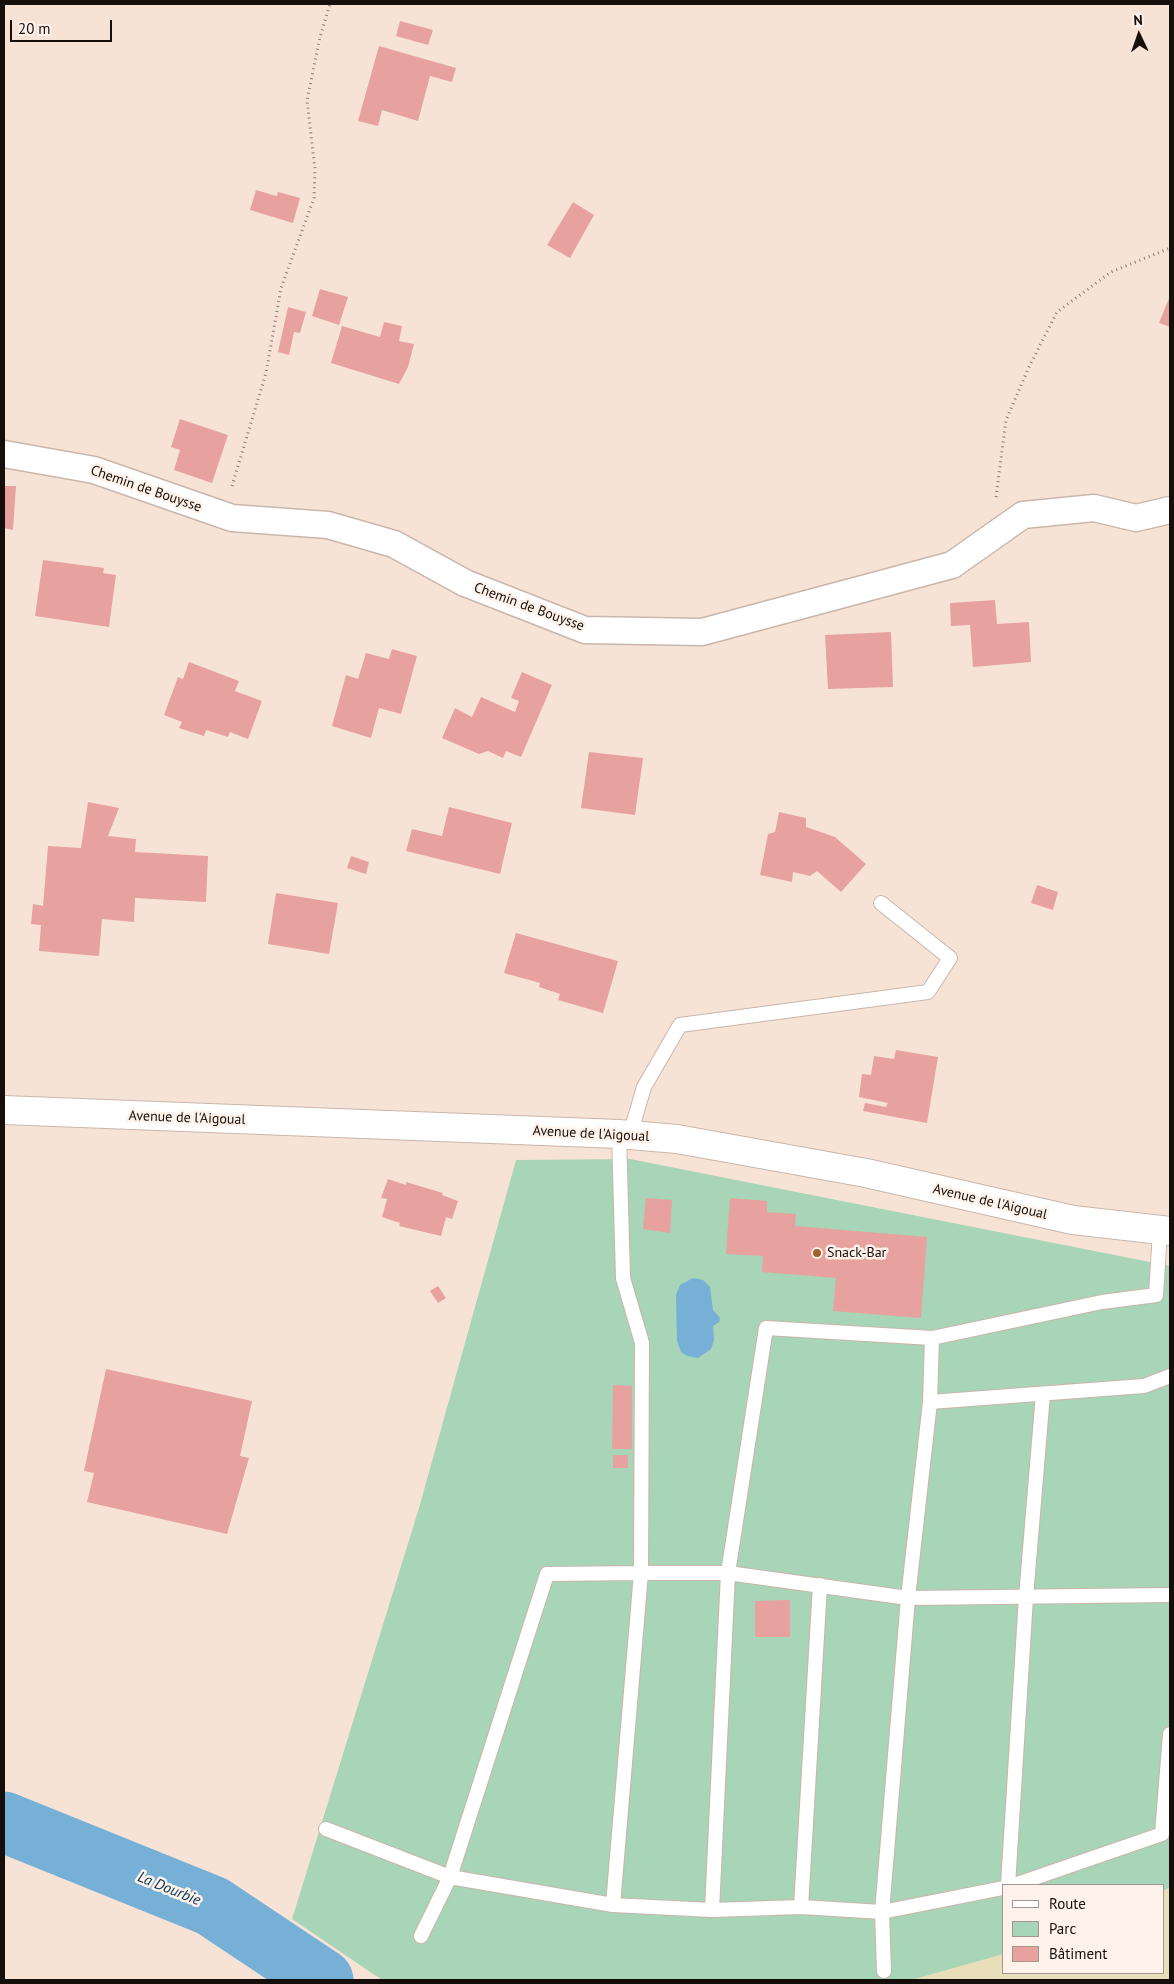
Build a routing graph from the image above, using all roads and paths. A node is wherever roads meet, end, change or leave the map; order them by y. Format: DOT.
graph roads {
  1 [pos="330,4"];
  2 [pos="1170,248"];
  3 [pos="4,454"];
  4 [pos="1170,510"];
  5 [pos="224,515"];
  6 [pos="992,537"];
  7 [pos="881,903"];
  8 [pos="4,1110"];
  9 [pos="625,1135"];
  10 [pos="1165,1231"];
  11 [pos="932,1338"];
  12 [pos="1170,1376"];
  13 [pos="1043,1394"];
  14 [pos="930,1402"];
  15 [pos="641,1573"];
  16 [pos="728,1573"];
  17 [pos="820,1586"];
  18 [pos="1170,1595"];
  19 [pos="1026,1597"];
  20 [pos="908,1598"];
  21 [pos="1170,1734"];
  22 [pos="326,1829"];
  23 [pos="1166,1831"];
  24 [pos="450,1877"];
  25 [pos="1008,1884"];
  26 [pos="1017,1884"];
  27 [pos="1002,1888"];
  28 [pos="613,1905"];
  29 [pos="801,1907"];
  30 [pos="712,1910"];
  31 [pos="882,1912"];
  32 [pos="422,1936"];
  33 [pos="884,1971"];
  1 -- 5 [label="path"];
  2 -- 6 [label="path"];
  3 -- 5 [label="street, Chemin de Bouysse"];
  4 -- 6 [label="street, Chemin de Bouysse"];
  5 -- 6 [label="street, Chemin de Bouysse"];
  7 -- 9 [label="lane"];
  8 -- 9 [label="main road, Avenue de l'Aigoual"];
  9 -- 10 [label="main road, Avenue de l'Aigoual"];
  9 -- 15 [label="lane"];
  10 -- 11 [label="lane"];
  11 -- 14 [label="lane"];
  11 -- 16 [label="lane"];
  12 -- 13 [label="lane"];
  13 -- 14 [label="lane"];
  13 -- 19 [label="lane"];
  14 -- 20 [label="lane"];
  15 -- 16 [label="lane"];
  15 -- 24 [label="lane"];
  15 -- 28 [label="lane"];
  16 -- 17 [label="lane"];
  16 -- 30 [label="lane"];
  17 -- 20 [label="lane"];
  17 -- 29 [label="lane"];
  18 -- 19 [label="lane"];
  19 -- 20 [label="lane"];
  19 -- 25 [label="lane"];
  20 -- 31 [label="lane"];
  21 -- 23 [label="lane"];
  22 -- 24 [label="lane"];
  23 -- 26 [label="lane"];
  24 -- 28 [label="lane"];
  24 -- 32 [label="lane"];
  27 -- 31 [label="lane"];
  28 -- 30 [label="lane"];
  29 -- 30 [label="lane"];
  29 -- 31 [label="lane"];
  31 -- 33 [label="lane"];
}
